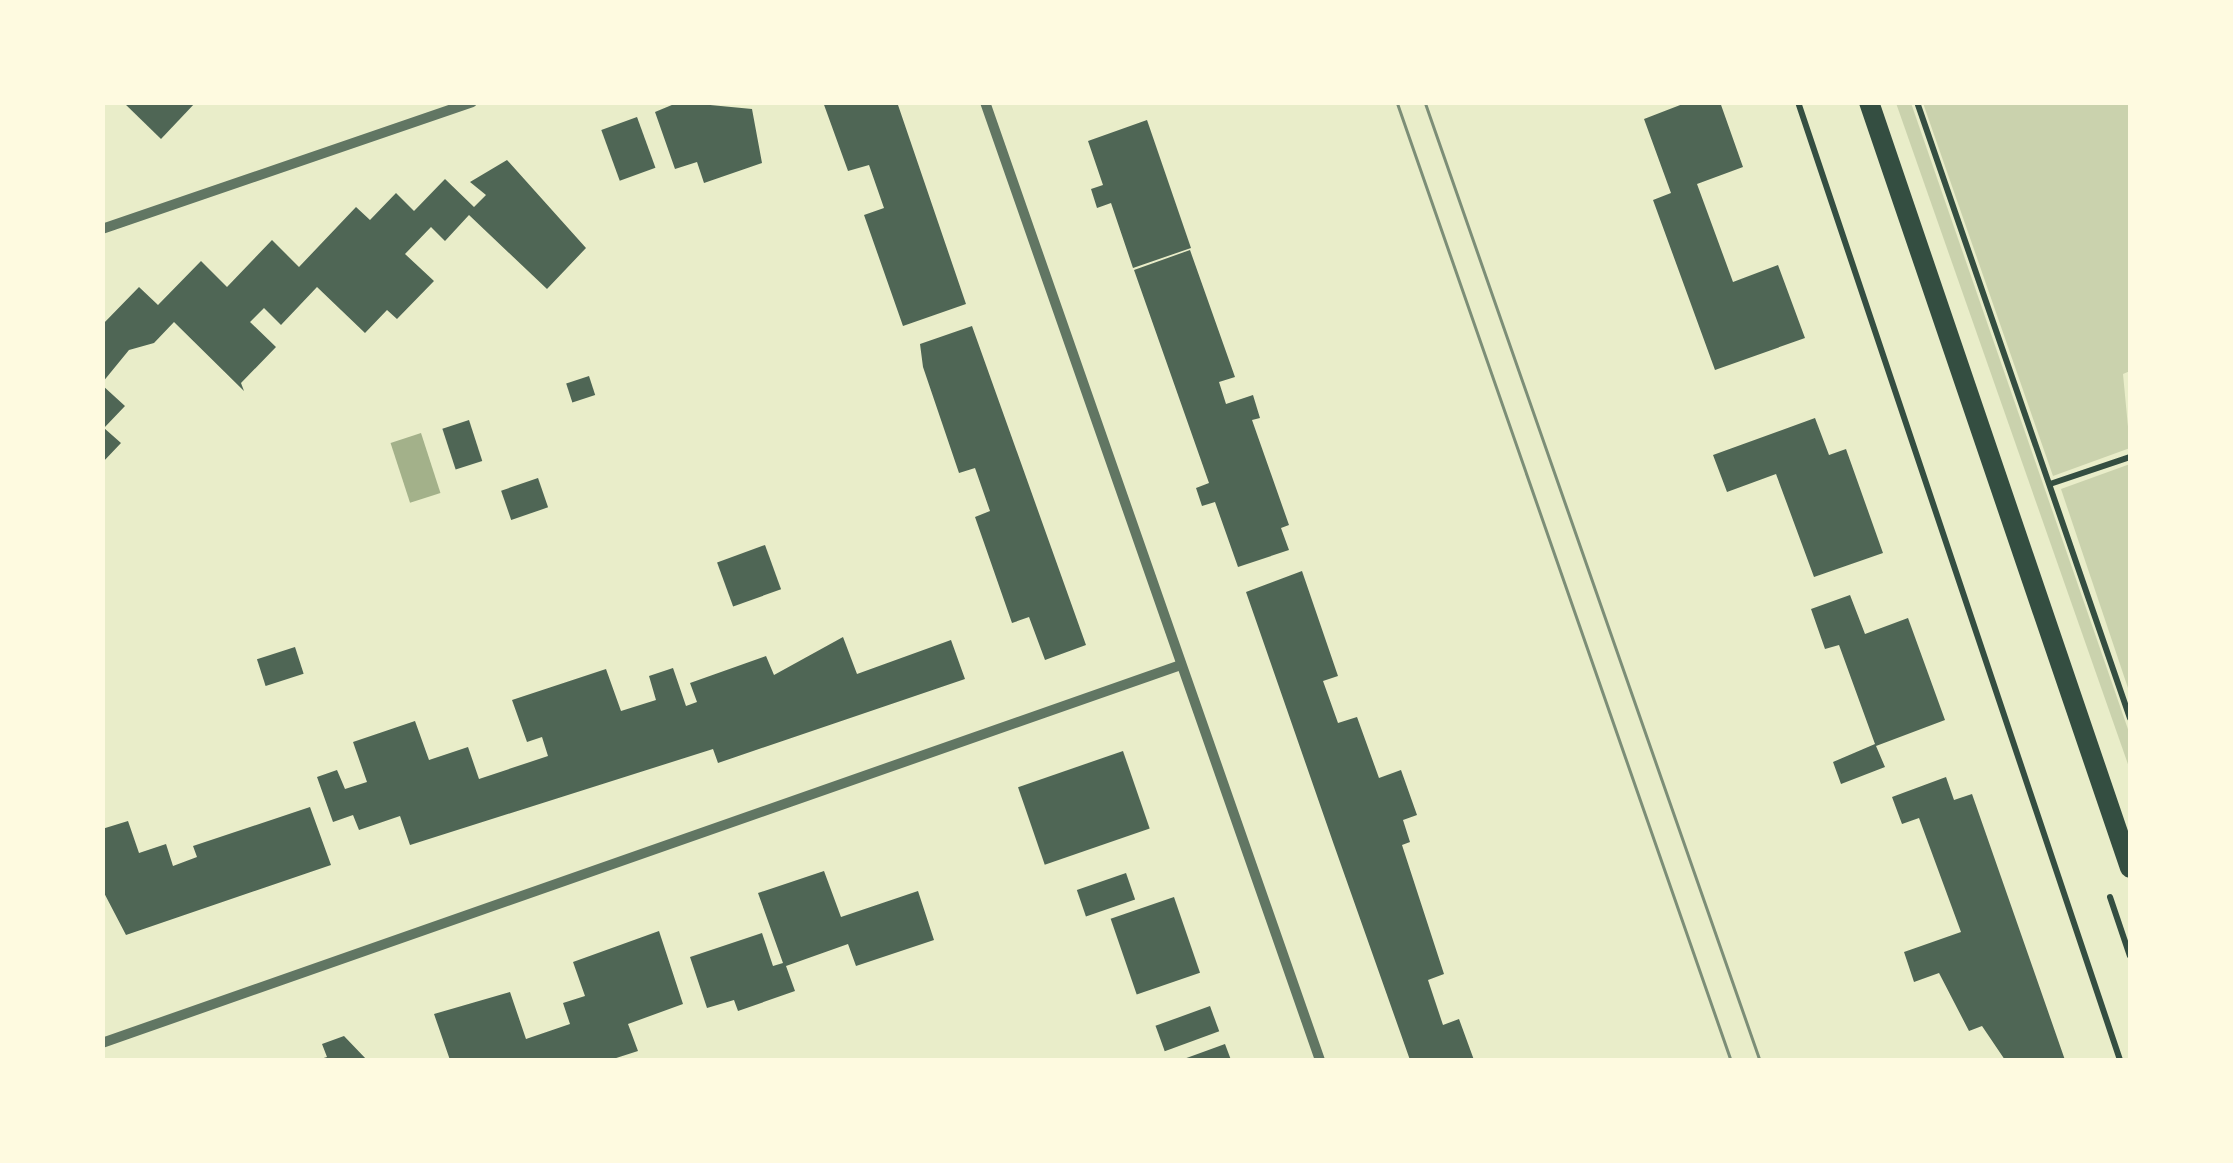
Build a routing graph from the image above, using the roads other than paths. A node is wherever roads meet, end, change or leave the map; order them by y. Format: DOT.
graph roads {
  1 [pos="472,102"];
  2 [pos="985,102"];
  3 [pos="1868,102"];
  4 [pos="102,230"];
  5 [pos="1178,666"];
  6 [pos="2130,868"];
  7 [pos="102,1043"];
  8 [pos="1320,1060"];
  1 -- 4 [label="street"];
  2 -- 5 [label="street"];
  3 -- 6 [label="main road"];
  5 -- 7 [label="street"];
  5 -- 8 [label="street"];
}
